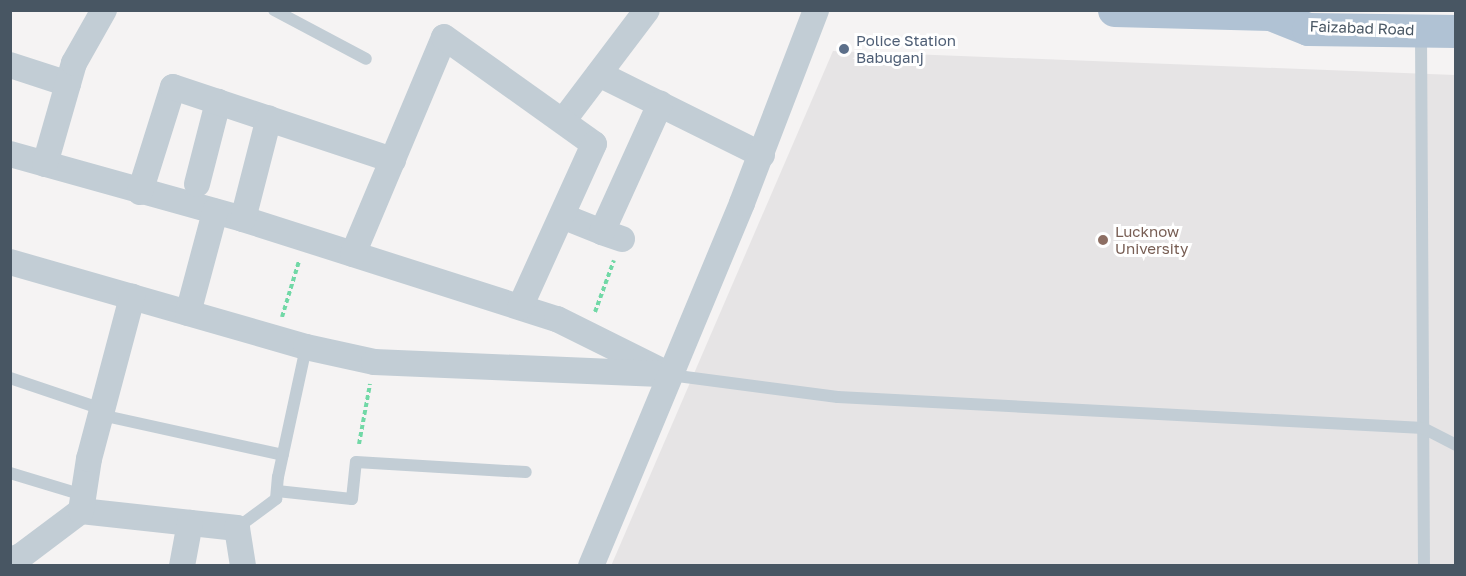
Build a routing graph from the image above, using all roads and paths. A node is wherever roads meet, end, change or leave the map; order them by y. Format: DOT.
graph roads {
  1 [pos="104,10"];
  2 [pos="274,10"];
  3 [pos="647,10"];
  4 [pos="816,10"];
  5 [pos="1114,10"];
  6 [pos="1205,11"];
  7 [pos="1274,12"];
  8 [pos="291,14"];
  9 [pos="1421,30"];
  10 [pos="1455,31"];
  11 [pos="366,59"];
  12 [pos="10,64"];
  13 [pos="599,74"];
  14 [pos="68,84"];
  15 [pos="218,102"];
  16 [pos="660,104"];
  17 [pos="269,118"];
  18 [pos="563,121"];
  19 [pos="10,154"];
  20 [pos="762,155"];
  21 [pos="393,160"];
  22 [pos="45,164"];
  23 [pos="197,184"];
  24 [pos="140,192"];
  25 [pos="215,212"];
  26 [pos="562,216"];
  27 [pos="243,219"];
  28 [pos="612,236"];
  29 [pos="306,239"];
  30 [pos="353,254"];
  31 [pos="10,262"];
  32 [pos="132,297"];
  33 [pos="520,307"];
  34 [pos="188,313"];
  35 [pos="593,317"];
  36 [pos="275,338"];
  37 [pos="306,347"];
  38 [pos="374,362"];
  39 [pos="670,375"];
  40 [pos="10,378"];
  41 [pos="101,412"];
  42 [pos="1423,428"];
  43 [pos="1455,445"];
  44 [pos="283,455"];
  45 [pos="356,462"];
  46 [pos="526,471"];
  47 [pos="10,473"];
  48 [pos="277,491"];
  49 [pos="82,503"];
  50 [pos="190,523"];
  51 [pos="237,528"];
  52 [pos="17,561"];
  53 [pos="182,566"];
  54 [pos="243,566"];
  55 [pos="591,566"];
  56 [pos="1424,566"];
  1 -- 14 [label="street"];
  2 -- 8 [label="lane"];
  3 -- 13 [label="street"];
  4 -- 20 [label="street"];
  5 -- 6 [label="main road, Faizabad Road"];
  6 -- 7 [label="main road, Faizabad Road"];
  7 -- 9 [label="main road, Faizabad Road"];
  8 -- 11 [label="lane"];
  9 -- 10 [label="main road, Faizabad Road"];
  9 -- 42 [label="lane"];
  12 -- 14 [label="street"];
  13 -- 16 [label="street"];
  13 -- 18 [label="street"];
  14 -- 22 [label="street"];
  15 -- 17 [label="street"];
  15 -- 23 [label="street"];
  15 -- 24 [label="street"];
  16 -- 20 [label="street"];
  16 -- 28 [label="street"];
  17 -- 21 [label="street"];
  17 -- 27 [label="street"];
  18 -- 21 [label="street"];
  18 -- 26 [label="street"];
  19 -- 22 [label="street"];
  20 -- 39 [label="street"];
  21 -- 30 [label="street"];
  22 -- 24 [label="street"];
  24 -- 25 [label="street"];
  25 -- 27 [label="street"];
  25 -- 34 [label="street"];
  26 -- 28 [label="street"];
  26 -- 33 [label="street"];
  27 -- 29 [label="street"];
  28 -- 35 [label="path"];
  29 -- 30 [label="street"];
  29 -- 36 [label="path"];
  30 -- 33 [label="street"];
  31 -- 32 [label="street"];
  32 -- 34 [label="street"];
  32 -- 41 [label="street"];
  33 -- 39 [label="street"];
  34 -- 36 [label="street"];
  36 -- 37 [label="street"];
  37 -- 38 [label="street"];
  37 -- 44 [label="lane"];
  38 -- 39 [label="street"];
  38 -- 45 [label="path"];
  39 -- 42 [label="lane"];
  39 -- 55 [label="street"];
  40 -- 41 [label="lane"];
  41 -- 44 [label="lane"];
  41 -- 49 [label="street"];
  42 -- 43 [label="lane"];
  42 -- 56 [label="lane"];
  44 -- 48 [label="lane"];
  45 -- 46 [label="lane"];
  45 -- 48 [label="lane"];
  47 -- 49 [label="lane"];
  48 -- 51 [label="lane"];
  49 -- 50 [label="street"];
  49 -- 52 [label="street"];
  50 -- 51 [label="street"];
  50 -- 53 [label="street"];
  51 -- 54 [label="street"];
}
